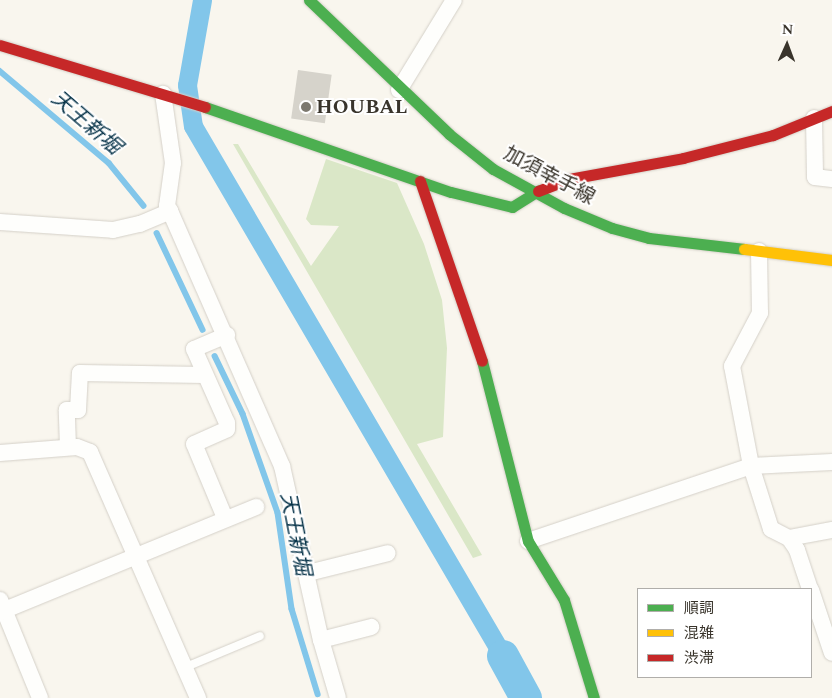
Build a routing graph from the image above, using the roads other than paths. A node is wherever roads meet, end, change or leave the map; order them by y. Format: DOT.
graph roads {
  1 [pos="309,0"];
  2 [pos="454,0"];
  3 [pos="0,45"];
  4 [pos="399,90"];
  5 [pos="169,96"];
  6 [pos="832,111"];
  7 [pos="814,118"];
  8 [pos="832,179"];
  9 [pos="420,180"];
  10 [pos="533,193"];
  11 [pos="170,211"];
  12 [pos="0,222"];
  13 [pos="759,251"];
  14 [pos="832,260"];
  15 [pos="227,336"];
  16 [pos="204,375"];
  17 [pos="68,448"];
  18 [pos="0,453"];
  19 [pos="832,462"];
  20 [pos="751,466"];
  21 [pos="256,507"];
  22 [pos="225,518"];
  23 [pos="832,530"];
  24 [pos="789,538"];
  25 [pos="528,540"];
  26 [pos="388,553"];
  27 [pos="136,554"];
  28 [pos="308,573"];
  29 [pos="810,588"];
  30 [pos="812,593"];
  31 [pos="1,607"];
  32 [pos="371,627"];
  33 [pos="260,636"];
  34 [pos="321,640"];
  35 [pos="832,653"];
  36 [pos="186,667"];
  37 [pos="40,698"];
  38 [pos="198,698"];
  39 [pos="338,698"];
  40 [pos="594,698"];
  1 -- 4 [label="street, 加須幸手線"];
  2 -- 4 [label="street"];
  3 -- 5 [label="street"];
  4 -- 10 [label="street, 加須幸手線"];
  5 -- 9 [label="street"];
  5 -- 11 [label="street"];
  6 -- 7 [label="street"];
  7 -- 8 [label="street"];
  7 -- 10 [label="street"];
  9 -- 10 [label="street"];
  9 -- 25 [label="street"];
  10 -- 13 [label="street, 加須幸手線"];
  11 -- 12 [label="street"];
  11 -- 15 [label="street"];
  13 -- 14 [label="street, 加須幸手線"];
  13 -- 20 [label="street"];
  15 -- 16 [label="street"];
  15 -- 28 [label="street"];
  16 -- 17 [label="street"];
  16 -- 22 [label="street"];
  17 -- 18 [label="street"];
  17 -- 27 [label="street"];
  19 -- 20 [label="street"];
  20 -- 24 [label="street"];
  20 -- 25 [label="street"];
  21 -- 22 [label="street"];
  22 -- 27 [label="street"];
  23 -- 24 [label="street"];
  24 -- 29 [label="street"];
  25 -- 40 [label="street"];
  26 -- 28 [label="street"];
  27 -- 31 [label="street"];
  27 -- 36 [label="street"];
  28 -- 34 [label="street"];
  30 -- 35 [label="street"];
  31 -- 37 [label="street"];
  32 -- 34 [label="street"];
  33 -- 36 [label="lane"];
  34 -- 39 [label="street"];
  36 -- 38 [label="street"];
}
